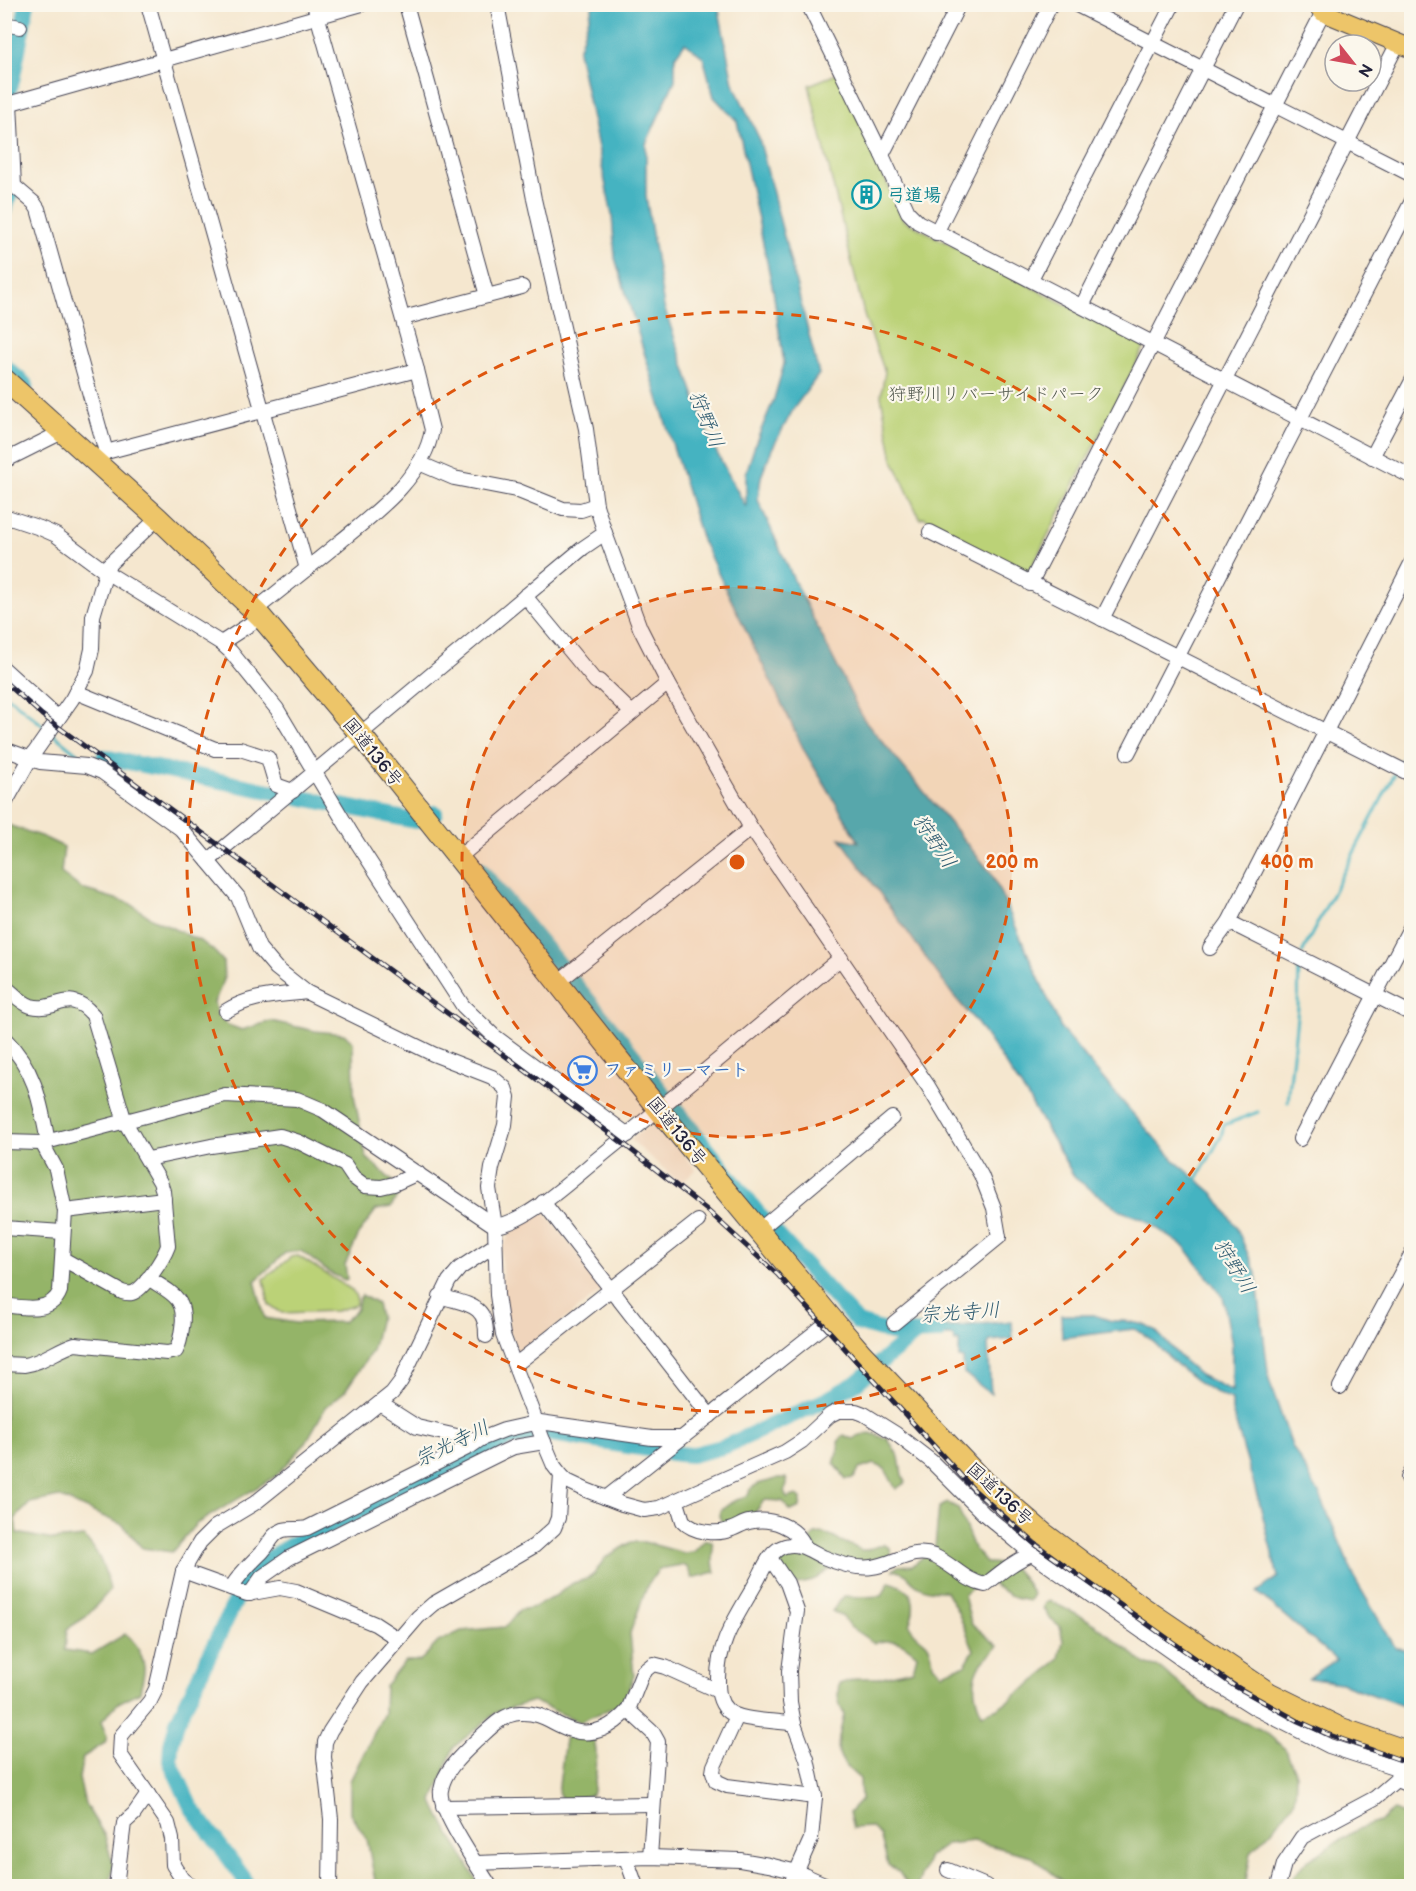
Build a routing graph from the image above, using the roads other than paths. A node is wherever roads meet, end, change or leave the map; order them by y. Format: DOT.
graph roads {
  1 [pos="148,4"];
  2 [pos="362,4"];
  3 [pos="406,4"];
  4 [pos="497,4"];
  5 [pos="808,4"];
  6 [pos="959,4"];
  7 [pos="1051,4"];
  8 [pos="1075,4"];
  9 [pos="1173,4"];
  10 [pos="1236,4"];
  11 [pos="1319,8"];
  12 [pos="316,11"];
  13 [pos="4,24"];
  14 [pos="20,27"];
  15 [pos="1152,44"];
  16 [pos="1405,46"];
  17 [pos="164,60"];
  18 [pos="1203,70"];
  19 [pos="7,104"];
  20 [pos="1275,107"];
  21 [pos="1346,142"];
  22 [pos="882,155"];
  23 [pos="1412,175"];
  24 [pos="1412,201"];
  25 [pos="936,233"];
  26 [pos="1031,279"];
  27 [pos="522,287"];
  28 [pos="487,296"];
  29 [pos="1082,306"];
  30 [pos="403,318"];
  31 [pos="1153,343"];
  32 [pos="417,370"];
  33 [pos="4,378"];
  34 [pos="1225,380"];
  35 [pos="1412,381"];
  36 [pos="261,410"];
  37 [pos="1299,419"];
  38 [pos="62,430"];
  39 [pos="100,457"];
  40 [pos="1372,457"];
  41 [pos="4,461"];
  42 [pos="419,463"];
  43 [pos="1412,477"];
  44 [pos="596,506"];
  45 [pos="4,516"];
  46 [pos="158,518"];
  47 [pos="930,532"];
  48 [pos="604,533"];
  49 [pos="1412,562"];
  50 [pos="307,569"];
  51 [pos="104,571"];
  52 [pos="1030,584"];
  53 [pos="525,596"];
  54 [pos="258,613"];
  55 [pos="1102,619"];
  56 [pos="221,643"];
  57 [pos="1177,657"];
  58 [pos="4,669"];
  59 [pos="668,683"];
  60 [pos="76,692"];
  61 [pos="633,713"];
  62 [pos="58,718"];
  63 [pos="1325,730"];
  64 [pos="360,735"];
  65 [pos="4,749"];
  66 [pos="1128,753"];
  67 [pos="30,759"];
  68 [pos="315,772"];
  69 [pos="1412,775"];
  70 [pos="293,791"];
  71 [pos="4,805"];
  72 [pos="751,828"];
  73 [pos="458,858"];
  74 [pos="208,861"];
  75 [pos="1229,922"];
  76 [pos="1412,924"];
  77 [pos="1210,948"];
  78 [pos="841,958"];
  79 [pos="558,982"];
  80 [pos="4,986"];
  81 [pos="306,992"];
  82 [pos="1375,996"];
  83 [pos="226,1011"];
  84 [pos="1412,1014"];
  85 [pos="4,1038"];
  86 [pos="666,1104"];
  87 [pos="892,1118"];
  88 [pos="125,1122"];
  89 [pos="628,1135"];
  90 [pos="1300,1139"];
  91 [pos="4,1142"];
  92 [pos="45,1142"];
  93 [pos="148,1160"];
  94 [pos="418,1173"];
  95 [pos="164,1199"];
  96 [pos="543,1202"];
  97 [pos="65,1211"];
  98 [pos="698,1221"];
  99 [pos="495,1226"];
  100 [pos="4,1228"];
  101 [pos="759,1230"];
  102 [pos="62,1232"];
  103 [pos="495,1245"];
  104 [pos="1412,1253"];
  105 [pos="63,1258"];
  106 [pos="148,1278"];
  107 [pos="611,1289"];
  108 [pos="440,1296"];
  109 [pos="4,1305"];
  110 [pos="832,1319"];
  111 [pos="894,1323"];
  112 [pos="486,1336"];
  113 [pos="4,1364"];
  114 [pos="514,1365"];
  115 [pos="1340,1387"];
  116 [pos="381,1404"];
  117 [pos="710,1416"];
  118 [pos="538,1424"];
  119 [pos="482,1439"];
  120 [pos="678,1440"];
  121 [pos="543,1441"];
  122 [pos="561,1475"];
  123 [pos="606,1497"];
  124 [pos="677,1502"];
  125 [pos="806,1546"];
  126 [pos="1032,1554"];
  127 [pos="770,1558"];
  128 [pos="183,1571"];
  129 [pos="232,1588"];
  130 [pos="249,1594"];
  131 [pos="398,1638"];
  132 [pos="718,1691"];
  133 [pos="628,1710"];
  134 [pos="737,1716"];
  135 [pos="794,1725"];
  136 [pos="1405,1769"];
  137 [pos="1412,1786"];
  138 [pos="148,1794"];
  139 [pos="816,1797"];
  140 [pos="653,1804"];
  141 [pos="442,1807"];
  142 [pos="650,1857"];
  143 [pos="626,1858"];
  144 [pos="476,1863"];
  145 [pos="948,1870"];
  146 [pos="797,1872"];
  147 [pos="116,1887"];
  148 [pos="191,1887"];
  149 [pos="330,1887"];
  150 [pos="490,1887"];
  151 [pos="636,1887"];
  152 [pos="790,1887"];
  153 [pos="829,1887"];
  154 [pos="986,1887"];
  155 [pos="1278,1887"];
  1 -- 17 [label="street"];
  2 -- 12 [label="street"];
  3 -- 28 [label="street"];
  4 -- 44 [label="street"];
  5 -- 22 [label="street"];
  6 -- 22 [label="street"];
  7 -- 25 [label="street"];
  8 -- 15 [label="street"];
  9 -- 15 [label="street"];
  10 -- 18 [label="street"];
  11 -- 16 [label="main road"];
  11 -- 20 [label="street"];
  12 -- 17 [label="street"];
  12 -- 30 [label="street"];
  13 -- 14 [label="street"];
  15 -- 18 [label="street"];
  15 -- 26 [label="street"];
  16 -- 21 [label="street"];
  17 -- 19 [label="street"];
  17 -- 36 [label="street"];
  18 -- 20 [label="street"];
  18 -- 29 [label="street"];
  19 -- 39 [label="street"];
  20 -- 21 [label="street"];
  20 -- 31 [label="street"];
  21 -- 23 [label="street"];
  21 -- 34 [label="street"];
  22 -- 25 [label="street"];
  24 -- 37 [label="street"];
  25 -- 26 [label="street"];
  26 -- 29 [label="street"];
  27 -- 28 [label="street"];
  28 -- 30 [label="street"];
  29 -- 31 [label="street"];
  30 -- 32 [label="street"];
  31 -- 34 [label="street"];
  31 -- 52 [label="street"];
  32 -- 36 [label="street"];
  32 -- 42 [label="street"];
  33 -- 38 [label="highway, 国道136号"];
  34 -- 37 [label="street"];
  34 -- 55 [label="street"];
  35 -- 40 [label="street"];
  36 -- 39 [label="street"];
  36 -- 50 [label="street"];
  37 -- 40 [label="street"];
  37 -- 57 [label="street"];
  38 -- 39 [label="highway, 国道136号"];
  38 -- 41 [label="street"];
  39 -- 46 [label="highway, 国道136号"];
  40 -- 43 [label="street"];
  42 -- 44 [label="street"];
  42 -- 50 [label="street"];
  44 -- 48 [label="street"];
  45 -- 51 [label="street"];
  46 -- 51 [label="street"];
  46 -- 54 [label="highway, 国道136号"];
  47 -- 52 [label="street"];
  48 -- 53 [label="street"];
  48 -- 59 [label="street"];
  49 -- 63 [label="street"];
  50 -- 54 [label="street"];
  51 -- 56 [label="street"];
  51 -- 60 [label="street"];
  52 -- 55 [label="street"];
  53 -- 61 [label="street"];
  53 -- 64 [label="street"];
  54 -- 56 [label="street"];
  54 -- 64 [label="highway, 国道136号"];
  55 -- 57 [label="street"];
  56 -- 68 [label="street"];
  57 -- 63 [label="street"];
  57 -- 66 [label="street"];
  58 -- 62 [label="street"];
  59 -- 61 [label="street"];
  59 -- 72 [label="street"];
  60 -- 62 [label="street"];
  60 -- 70 [label="street"];
  61 -- 73 [label="street"];
  62 -- 67 [label="street"];
  63 -- 69 [label="street"];
  63 -- 75 [label="street"];
  64 -- 68 [label="street"];
  64 -- 73 [label="highway, 国道136号"];
  65 -- 67 [label="street"];
  67 -- 71 [label="street"];
  67 -- 74 [label="street"];
  68 -- 70 [label="street"];
  68 -- 89 [label="street"];
  70 -- 74 [label="street"];
  72 -- 78 [label="street"];
  72 -- 79 [label="street"];
  73 -- 79 [label="highway, 国道136号"];
  74 -- 81 [label="street"];
  75 -- 77 [label="street"];
  75 -- 82 [label="street"];
  76 -- 82 [label="street"];
  78 -- 86 [label="street"];
  78 -- 111 [label="street"];
  79 -- 86 [label="highway, 国道136号"];
  80 -- 88 [label="street"];
  81 -- 83 [label="street"];
  81 -- 99 [label="street"];
  82 -- 84 [label="street"];
  82 -- 90 [label="street"];
  85 -- 92 [label="street"];
  86 -- 89 [label="street"];
  86 -- 101 [label="highway, 国道136号"];
  87 -- 101 [label="street"];
  88 -- 92 [label="street"];
  88 -- 93 [label="street"];
  88 -- 94 [label="street"];
  89 -- 96 [label="street"];
  91 -- 92 [label="street"];
  92 -- 97 [label="street"];
  93 -- 94 [label="street"];
  93 -- 95 [label="street"];
  94 -- 99 [label="street"];
  95 -- 97 [label="street"];
  95 -- 106 [label="street"];
  96 -- 99 [label="street"];
  96 -- 107 [label="street"];
  97 -- 102 [label="street"];
  98 -- 107 [label="street"];
  99 -- 103 [label="street"];
  100 -- 102 [label="street"];
  101 -- 110 [label="highway, 国道136号"];
  102 -- 105 [label="street"];
  103 -- 108 [label="street"];
  103 -- 114 [label="street"];
  104 -- 115 [label="street"];
  105 -- 106 [label="street"];
  105 -- 109 [label="street"];
  106 -- 113 [label="street"];
  107 -- 114 [label="street"];
  107 -- 117 [label="street"];
  108 -- 112 [label="street"];
  108 -- 116 [label="street"];
  110 -- 117 [label="street"];
  110 -- 136 [label="highway, 国道136号"];
  114 -- 118 [label="street"];
  116 -- 119 [label="street"];
  116 -- 128 [label="street"];
  117 -- 120 [label="street"];
  118 -- 119 [label="street"];
  118 -- 120 [label="street"];
  118 -- 121 [label="street"];
  119 -- 129 [label="street"];
  120 -- 123 [label="street"];
  121 -- 122 [label="street"];
  121 -- 130 [label="street"];
  122 -- 123 [label="street"];
  122 -- 131 [label="street"];
  123 -- 124 [label="street"];
  124 -- 125 [label="street"];
  124 -- 126 [label="street"];
  125 -- 126 [label="street"];
  125 -- 127 [label="street"];
  126 -- 136 [label="street"];
  127 -- 132 [label="street"];
  127 -- 135 [label="street"];
  128 -- 129 [label="street"];
  128 -- 138 [label="street"];
  129 -- 130 [label="street"];
  130 -- 131 [label="street"];
  131 -- 149 [label="street"];
  132 -- 133 [label="street"];
  132 -- 134 [label="street"];
  133 -- 140 [label="street"];
  133 -- 141 [label="street"];
  134 -- 135 [label="street"];
  134 -- 139 [label="street"];
  135 -- 139 [label="street"];
  136 -- 137 [label="street"];
  136 -- 155 [label="street"];
  138 -- 147 [label="street"];
  138 -- 148 [label="street"];
  139 -- 146 [label="street"];
  140 -- 141 [label="street"];
  140 -- 142 [label="street"];
  141 -- 144 [label="street"];
  142 -- 143 [label="street"];
  142 -- 146 [label="street"];
  143 -- 144 [label="street"];
  143 -- 151 [label="street"];
  144 -- 150 [label="street"];
  145 -- 154 [label="street"];
  146 -- 152 [label="street"];
  146 -- 153 [label="street"];
}
